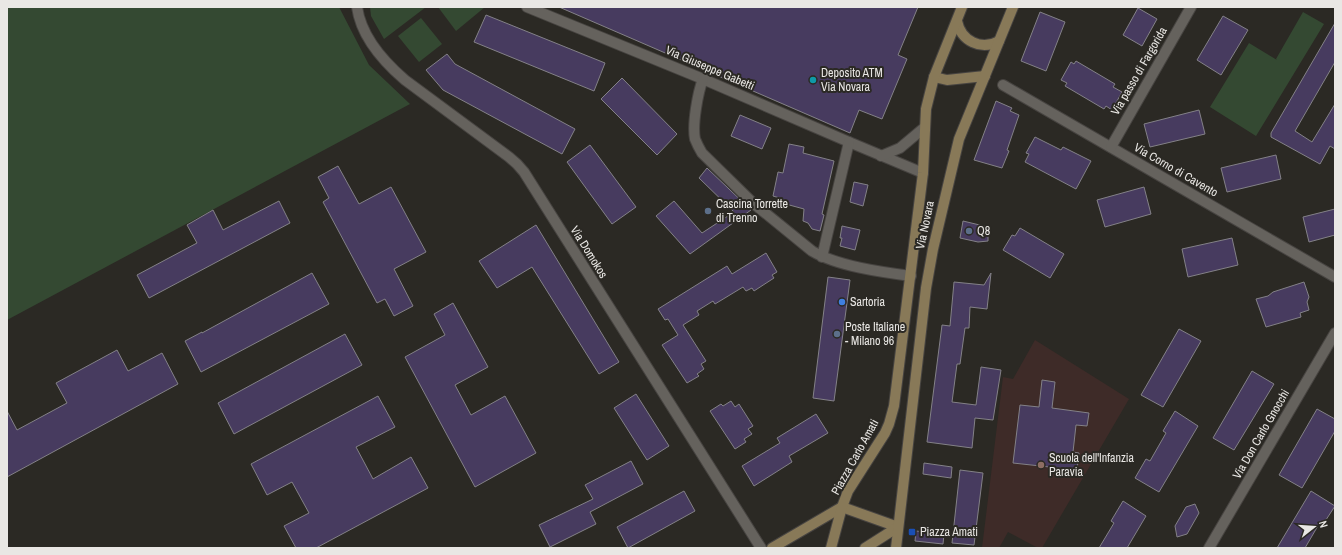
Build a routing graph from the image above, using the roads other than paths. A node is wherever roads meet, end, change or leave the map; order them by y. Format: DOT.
graph roads {
  1 [pos="357,7"];
  2 [pos="527,7"];
  3 [pos="962,7"];
  4 [pos="1013,7"];
  5 [pos="1191,7"];
  6 [pos="957,22"];
  7 [pos="999,40"];
  8 [pos="985,76"];
  9 [pos="934,77"];
  10 [pos="703,79"];
  11 [pos="1003,85"];
  12 [pos="925,127"];
  13 [pos="849,142"];
  14 [pos="1111,147"];
  15 [pos="882,156"];
  16 [pos="923,173"];
  17 [pos="822,257"];
  18 [pos="911,276"];
  19 [pos="1335,277"];
  20 [pos="1335,333"];
  21 [pos="896,396"];
  22 [pos="842,507"];
  23 [pos="898,527"];
  24 [pos="761,548"];
  25 [pos="772,548"];
  26 [pos="831,548"];
  27 [pos="864,548"];
  28 [pos="896,548"];
  29 [pos="1209,548"];
  1 -- 24 [label="street, Via Domokos"];
  2 -- 10 [label="street, Via Giuseppe Gabetti"];
  3 -- 6 [label="street, Via Novara"];
  4 -- 7 [label="street, Via Novara"];
  5 -- 14 [label="street, Via passo di Fargorida"];
  6 -- 7 [label="street"];
  6 -- 9 [label="street, Via Novara"];
  7 -- 8 [label="street, Via Novara"];
  8 -- 9 [label="street"];
  8 -- 23 [label="street, Via Novara"];
  9 -- 12 [label="street, Via Novara"];
  10 -- 13 [label="street, Via Giuseppe Gabetti"];
  10 -- 17 [label="street"];
  11 -- 14 [label="street, Via Corno di Cavento"];
  12 -- 15 [label="street"];
  12 -- 16 [label="street, Via Novara"];
  13 -- 15 [label="street, Via Giuseppe Gabetti"];
  13 -- 17 [label="street"];
  14 -- 19 [label="street, Via Corno di Cavento"];
  15 -- 16 [label="street, Via Giuseppe Gabetti"];
  16 -- 18 [label="street, Via Novara"];
  17 -- 18 [label="street"];
  18 -- 21 [label="street, Via Novara"];
  20 -- 29 [label="street, Via Don Carlo Gnocchi"];
  21 -- 22 [label="street, Piazza Carlo Amati"];
  22 -- 23 [label="street, Piazza Carlo Amati"];
  22 -- 25 [label="street, Piazza Carlo Amati"];
  22 -- 26 [label="street, Piazza Carlo Amati"];
  23 -- 27 [label="street"];
  23 -- 28 [label="street"];
}
